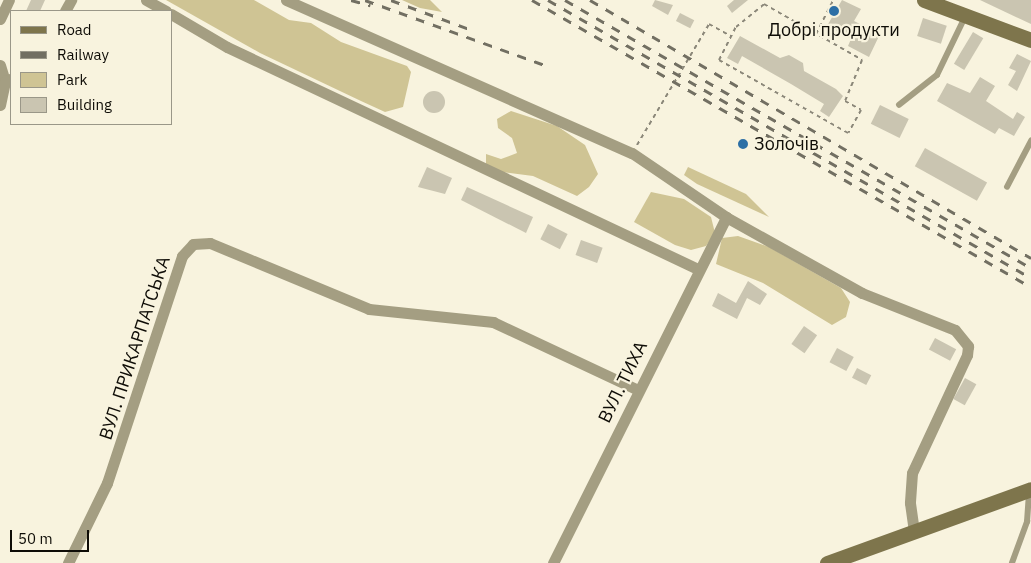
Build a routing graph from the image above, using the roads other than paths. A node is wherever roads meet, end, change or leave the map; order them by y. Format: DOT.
graph roads {
  1 [pos="9,0"];
  2 [pos="146,0"];
  3 [pos="286,0"];
  4 [pos="924,0"];
  5 [pos="164,10"];
  6 [pos="966,14"];
  7 [pos="172,15"];
  8 [pos="0,19"];
  9 [pos="1031,40"];
  10 [pos="0,65"];
  11 [pos="8,79"];
  12 [pos="0,105"];
  13 [pos="898,105"];
  14 [pos="1031,141"];
  15 [pos="1007,187"];
  16 [pos="726,217"];
  17 [pos="698,269"];
  18 [pos="638,390"];
  19 [pos="1030,490"];
  20 [pos="914,530"];
  21 [pos="68,563"];
  22 [pos="553,563"];
  23 [pos="827,563"];
  24 [pos="1012,563"];
  1 -- 8 [label="street"];
  2 -- 5 [label="street"];
  3 -- 16 [label="street"];
  4 -- 6 [label="street"];
  6 -- 9 [label="street"];
  6 -- 13 [label="lane"];
  7 -- 17 [label="street"];
  10 -- 11 [label="street"];
  11 -- 12 [label="street"];
  14 -- 15 [label="lane"];
  16 -- 17 [label="street, ВУЛ. ТИХА"];
  16 -- 20 [label="street"];
  17 -- 18 [label="street, ВУЛ. ТИХА"];
  18 -- 21 [label="street, ВУЛ. ПРИКАРПАТСЬКА"];
  18 -- 22 [label="street, ВУЛ. ТИХА"];
  19 -- 20 [label="street"];
  19 -- 24 [label="lane"];
  20 -- 23 [label="street"];
}
